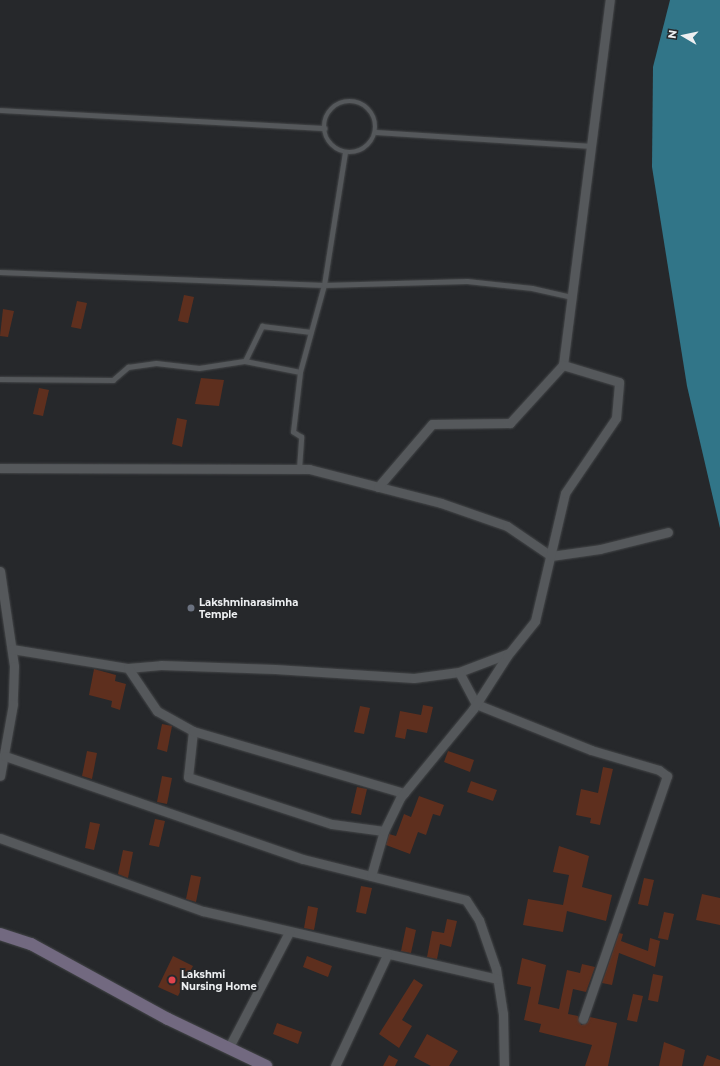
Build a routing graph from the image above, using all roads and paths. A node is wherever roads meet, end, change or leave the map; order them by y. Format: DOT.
graph roads {
  1 [pos="610,0"];
  2 [pos="0,110"];
  3 [pos="324,128"];
  4 [pos="376,132"];
  5 [pos="592,146"];
  6 [pos="345,153"];
  7 [pos="0,272"];
  8 [pos="324,285"];
  9 [pos="572,297"];
  10 [pos="311,332"];
  11 [pos="245,360"];
  12 [pos="564,365"];
  13 [pos="300,372"];
  14 [pos="0,379"];
  15 [pos="0,468"];
  16 [pos="299,469"];
  17 [pos="378,487"];
  18 [pos="668,532"];
  19 [pos="551,556"];
  20 [pos="0,570"];
  21 [pos="12,649"];
  22 [pos="509,653"];
  23 [pos="128,668"];
  24 [pos="459,672"];
  25 [pos="476,704"];
  26 [pos="193,731"];
  27 [pos="6,756"];
  28 [pos="0,776"];
  29 [pos="404,793"];
  30 [pos="384,831"];
  31 [pos="0,838"];
  32 [pos="371,876"];
  33 [pos="289,932"];
  34 [pos="0,934"];
  35 [pos="387,955"];
  36 [pos="497,979"];
  37 [pos="583,1019"];
  38 [pos="229,1047"];
  39 [pos="266,1066"];
  40 [pos="336,1066"];
  41 [pos="504,1066"];
  1 -- 5 [label="street"];
  2 -- 3 [label="lane"];
  3 -- 4 [label="lane"];
  3 -- 6 [label="lane"];
  4 -- 5 [label="lane"];
  4 -- 6 [label="lane"];
  5 -- 9 [label="street"];
  6 -- 8 [label="lane"];
  7 -- 8 [label="lane"];
  8 -- 9 [label="lane"];
  8 -- 10 [label="lane"];
  9 -- 12 [label="street"];
  10 -- 11 [label="lane"];
  10 -- 13 [label="lane"];
  11 -- 13 [label="lane"];
  11 -- 14 [label="lane"];
  12 -- 17 [label="street"];
  12 -- 19 [label="street"];
  13 -- 16 [label="lane"];
  15 -- 16 [label="street"];
  16 -- 17 [label="street"];
  17 -- 19 [label="street"];
  18 -- 19 [label="street"];
  19 -- 22 [label="street"];
  20 -- 21 [label="street"];
  21 -- 23 [label="street"];
  21 -- 27 [label="street"];
  22 -- 24 [label="street"];
  22 -- 25 [label="street"];
  23 -- 24 [label="street"];
  23 -- 26 [label="street"];
  24 -- 25 [label="street"];
  25 -- 29 [label="street"];
  25 -- 37 [label="street"];
  26 -- 29 [label="street"];
  26 -- 30 [label="street"];
  27 -- 28 [label="street"];
  27 -- 32 [label="street"];
  29 -- 30 [label="street"];
  30 -- 32 [label="street"];
  31 -- 33 [label="street"];
  32 -- 36 [label="street"];
  33 -- 35 [label="street"];
  33 -- 38 [label="street"];
  34 -- 38 [label="main road"];
  35 -- 36 [label="street"];
  35 -- 40 [label="street"];
  36 -- 41 [label="street"];
  38 -- 39 [label="main road"];
}
